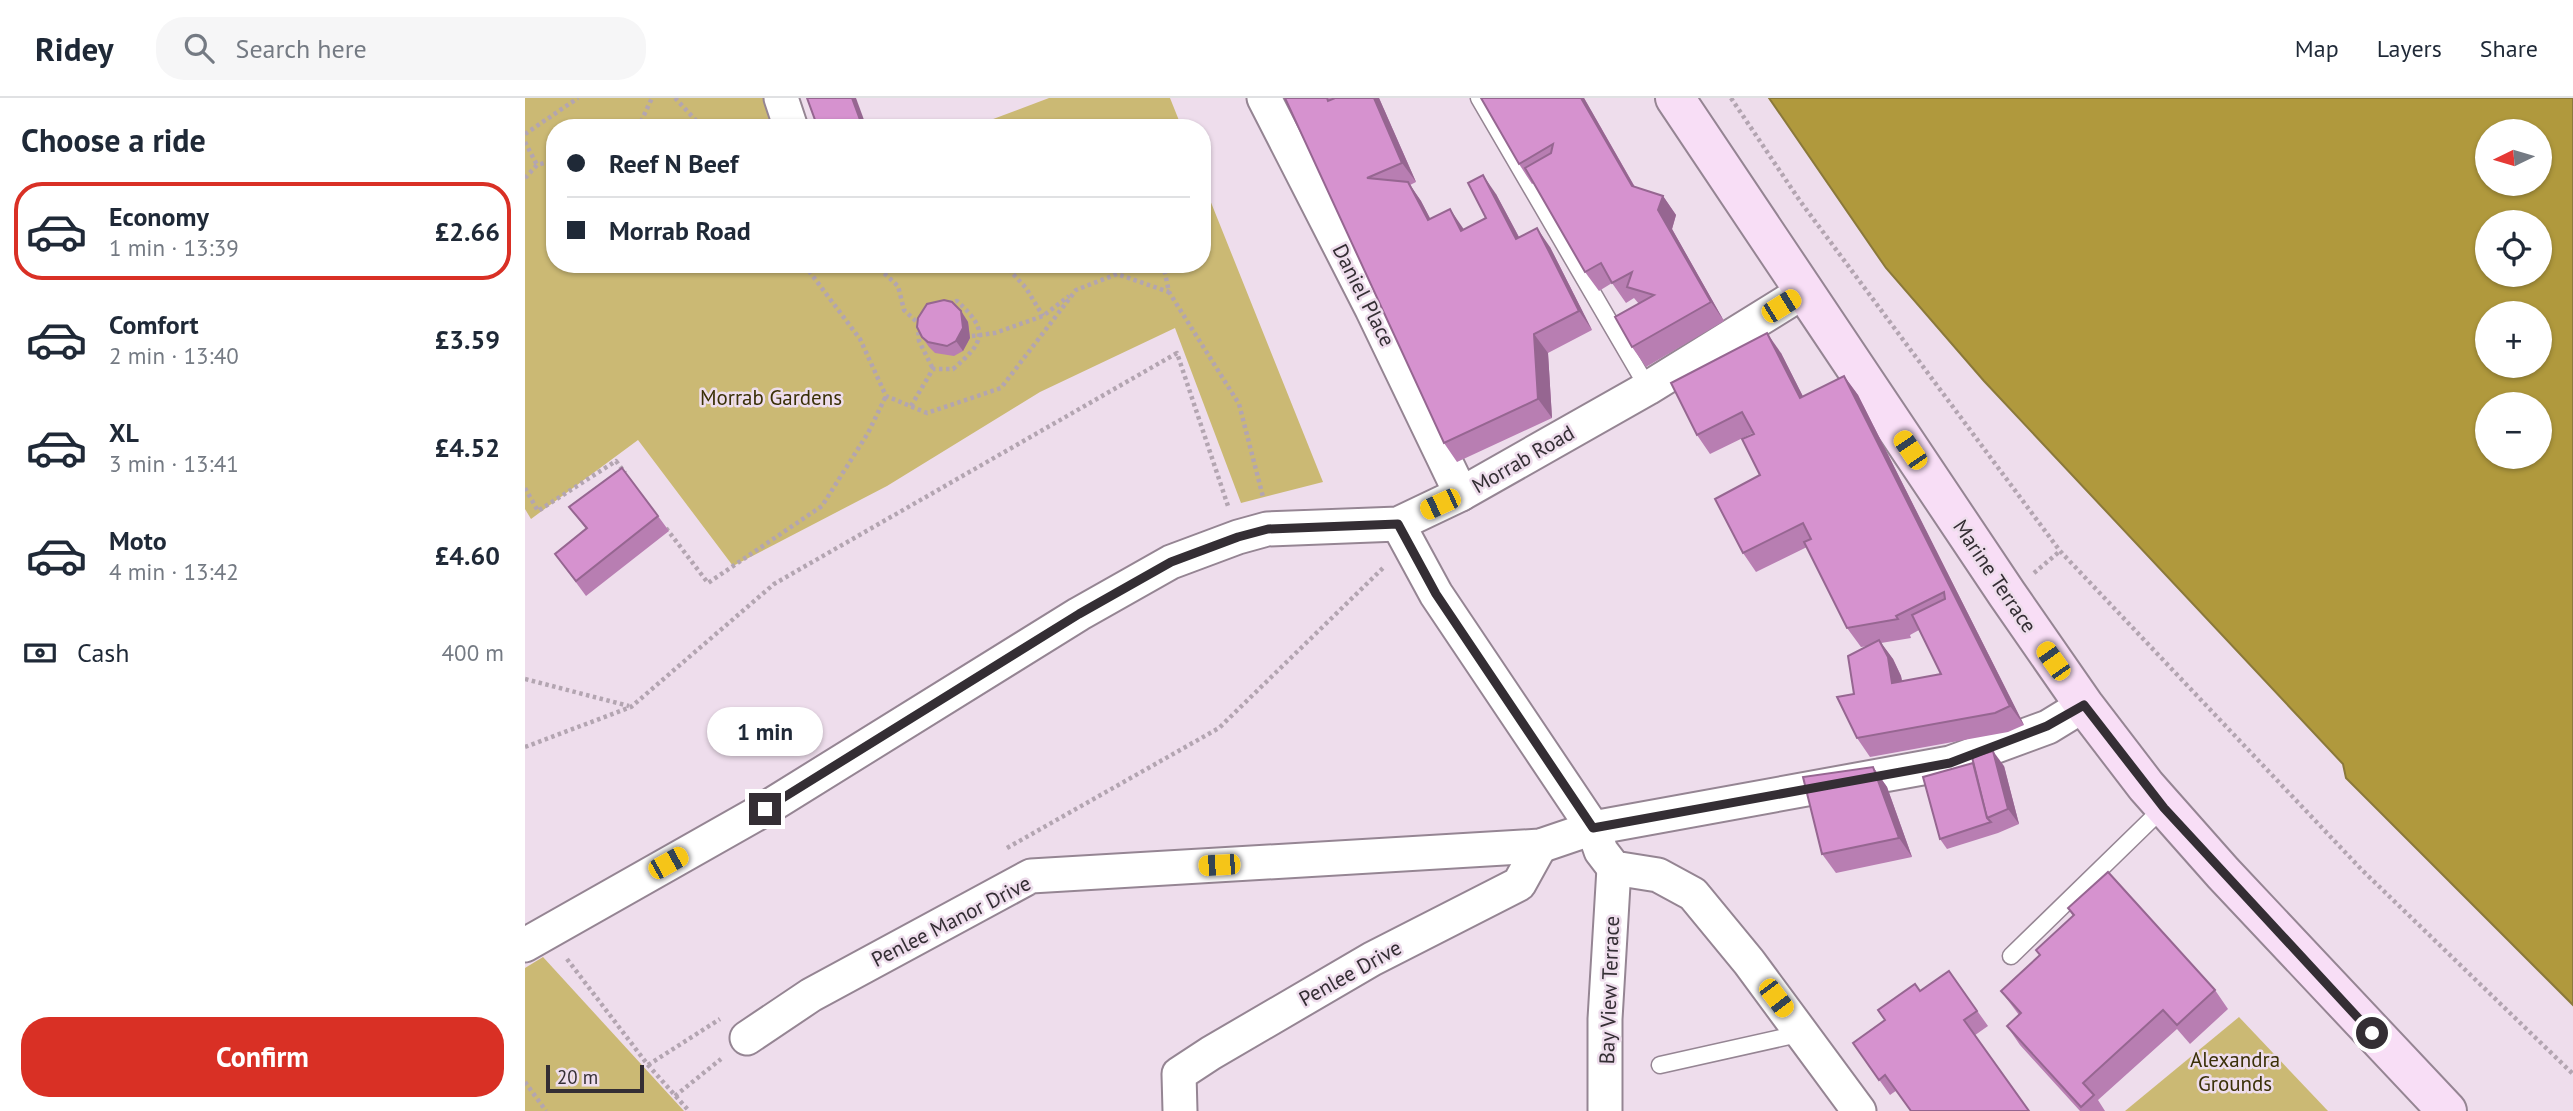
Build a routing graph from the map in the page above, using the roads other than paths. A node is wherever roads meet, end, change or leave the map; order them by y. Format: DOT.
graph roads {
  1 [pos="781,98"];
  2 [pos="1264,98"];
  3 [pos="1479,98"];
  4 [pos="1675,98"];
  5 [pos="788,119"];
  6 [pos="1803,292"];
  7 [pos="1647,388"];
  8 [pos="1461,494"];
  9 [pos="1404,533"];
  10 [pos="2084,705"];
  11 [pos="2164,808"];
  12 [pos="1593,828"];
  13 [pos="1540,846"];
  14 [pos="1614,868"];
  15 [pos="536,938"];
  16 [pos="2011,956"];
  17 [pos="738,1025"];
  18 [pos="1803,1033"];
  19 [pos="1660,1065"];
  20 [pos="1180,1111"];
  21 [pos="1605,1111"];
  22 [pos="1859,1111"];
  23 [pos="2447,1111"];
  1 -- 5 [label="street"];
  2 -- 8 [label="street, Daniel Place"];
  3 -- 7 [label="lane"];
  4 -- 6 [label="street, Marine Terrace"];
  6 -- 7 [label="street, Morrab Road"];
  6 -- 10 [label="street, Marine Terrace"];
  7 -- 8 [label="street, Morrab Road"];
  8 -- 9 [label="street, Morrab Road"];
  9 -- 12 [label="street"];
  9 -- 15 [label="street, Morrab Road"];
  10 -- 11 [label="street, Marine Terrace"];
  10 -- 12 [label="street, Penlee Manor Drive"];
  11 -- 16 [label="lane"];
  11 -- 23 [label="street, Marine Terrace"];
  12 -- 13 [label="street, Penlee Manor Drive"];
  12 -- 14 [label="street"];
  13 -- 17 [label="street, Penlee Manor Drive"];
  13 -- 20 [label="street, Penlee Drive"];
  14 -- 18 [label="street"];
  14 -- 21 [label="street, Bay View Terrace"];
  18 -- 19 [label="lane"];
  18 -- 22 [label="street"];
}
